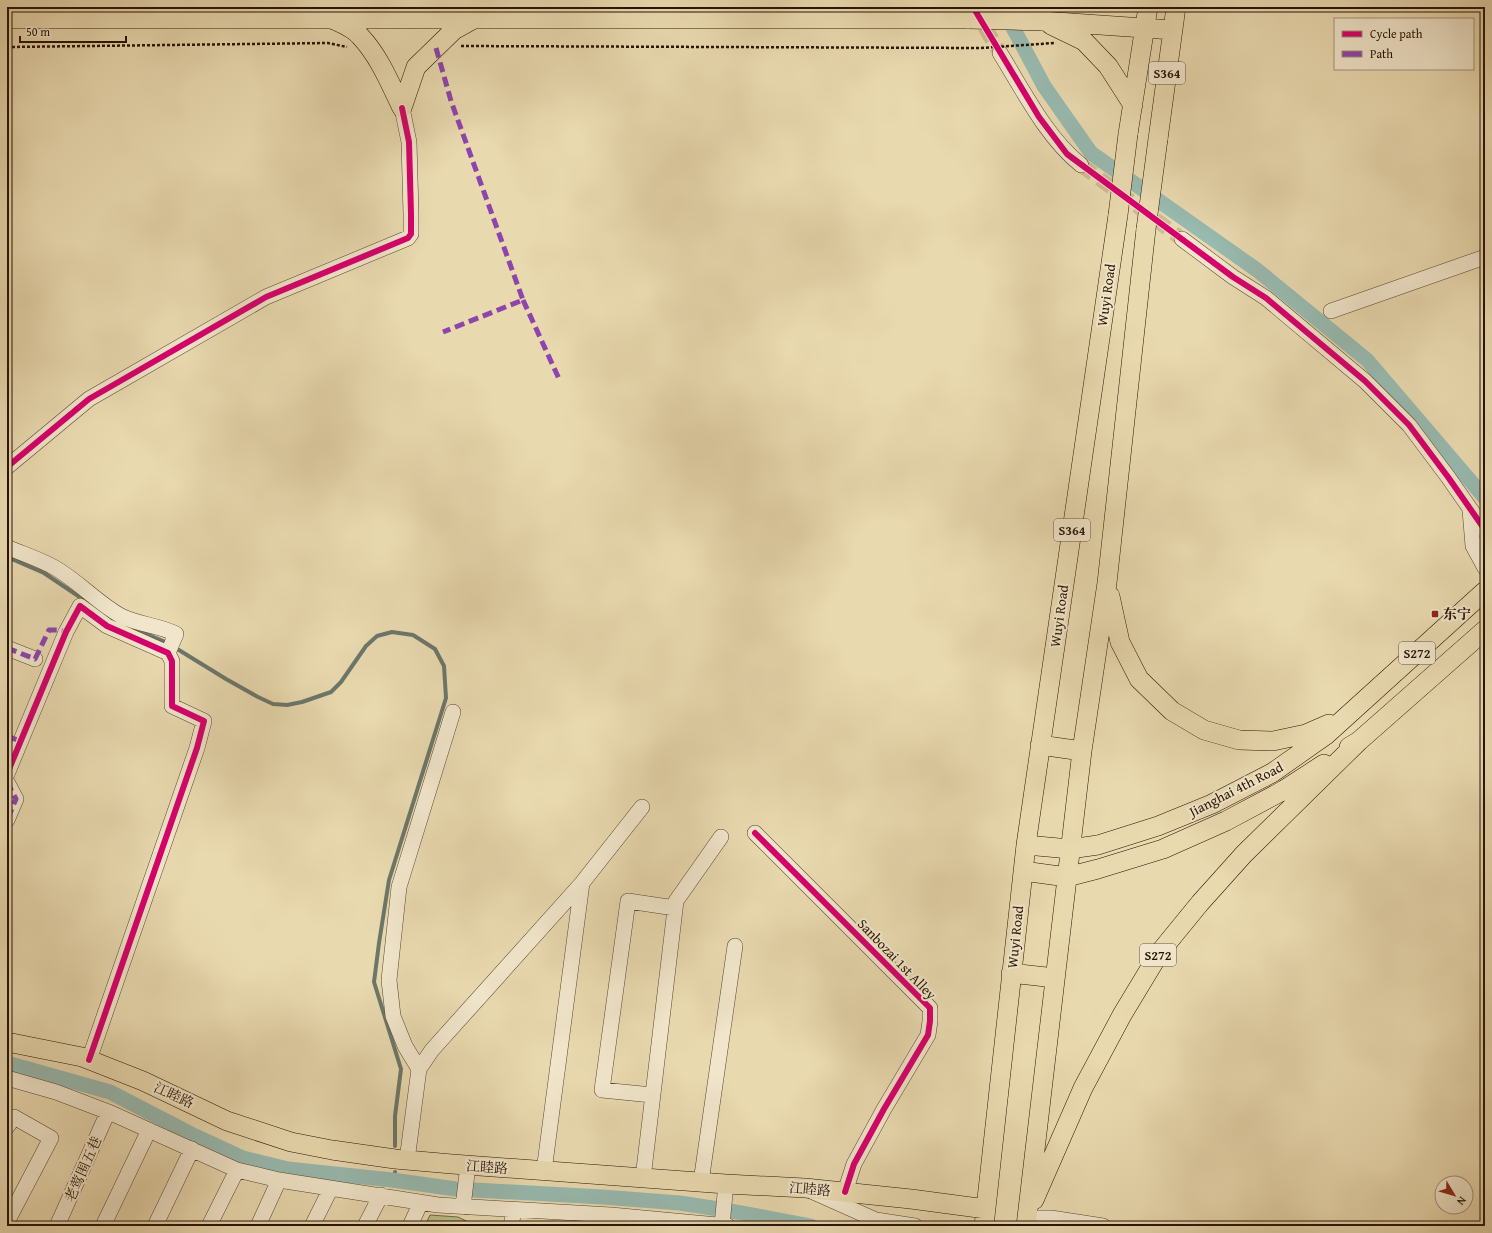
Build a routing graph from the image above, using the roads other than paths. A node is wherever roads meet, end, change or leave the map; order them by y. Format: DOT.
graph roads {
  1 [pos="1148,7"];
  2 [pos="1176,7"];
  3 [pos="733,13"];
  4 [pos="7,19"];
  5 [pos="331,19"];
  6 [pos="474,19"];
  7 [pos="1042,21"];
  8 [pos="1145,27"];
  9 [pos="1173,30"];
  10 [pos="1000,53"];
  11 [pos="1133,105"];
  12 [pos="402,108"];
  13 [pos="1081,165"];
  14 [pos="1182,239"];
  15 [pos="1485,257"];
  16 [pos="1331,311"];
  17 [pos="7,468"];
  18 [pos="1470,508"];
  19 [pos="1485,530"];
  20 [pos="7,547"];
  21 [pos="1485,568"];
  22 [pos="1107,583"];
  23 [pos="1485,591"];
  24 [pos="1485,630"];
  25 [pos="7,648"];
  26 [pos="168,653"];
  27 [pos="35,659"];
  28 [pos="453,712"];
  29 [pos="1348,715"];
  30 [pos="14,739"];
  31 [pos="1359,741"];
  32 [pos="1040,745"];
  33 [pos="1082,751"];
  34 [pos="7,774"];
  35 [pos="7,782"];
  36 [pos="642,807"];
  37 [pos="7,820"];
  38 [pos="1158,826"];
  39 [pos="754,832"];
  40 [pos="721,837"];
  41 [pos="1026,844"];
  42 [pos="1162,849"];
  43 [pos="1070,850"];
  44 [pos="1023,871"];
  45 [pos="1066,877"];
  46 [pos="582,883"];
  47 [pos="675,908"];
  48 [pos="735,946"];
  49 [pos="1011,973"];
  50 [pos="1055,978"];
  51 [pos="7,1042"];
  52 [pos="89,1060"];
  53 [pos="419,1069"];
  54 [pos="7,1078"];
  55 [pos="652,1095"];
  56 [pos="108,1112"];
  57 [pos="7,1127"];
  58 [pos="148,1130"];
  59 [pos="192,1149"];
  60 [pos="407,1160"];
  61 [pos="468,1166"];
  62 [pos="237,1170"];
  63 [pos="544,1171"];
  64 [pos="643,1178"];
  65 [pos="279,1180"];
  66 [pos="701,1182"];
  67 [pos="726,1184"];
  68 [pos="331,1188"];
  69 [pos="806,1188"];
  70 [pos="845,1192"];
  71 [pos="381,1195"];
  72 [pos="421,1202"];
  73 [pos="463,1207"];
  74 [pos="514,1210"];
  75 [pos="985,1218"];
  76 [pos="1026,1221"];
  77 [pos="7,1222"];
  78 [pos="725,1225"];
  79 [pos="57,1226"];
  80 [pos="103,1226"];
  81 [pos="155,1226"];
  82 [pos="209,1226"];
  83 [pos="258,1226"];
  84 [pos="312,1226"];
  85 [pos="365,1226"];
  86 [pos="410,1226"];
  87 [pos="511,1226"];
  88 [pos="915,1226"];
  89 [pos="1103,1226"];
  1 -- 8 [label="main road, Wuyi Road / S364"];
  2 -- 9 [label="main road, S364"];
  3 -- 6 [label="main road"];
  3 -- 7 [label="main road, bridge"];
  4 -- 5 [label="main road"];
  5 -- 6 [label="main road"];
  5 -- 12 [label="main road"];
  6 -- 12 [label="main road"];
  7 -- 8 [label="main road"];
  7 -- 11 [label="main road"];
  8 -- 9 [label="main road"];
  8 -- 11 [label="main road, Wuyi Road / S364"];
  9 -- 22 [label="main road, S364, bridge"];
  10 -- 13 [label="street"];
  11 -- 32 [label="main road, Wuyi Road / S364, bridge"];
  12 -- 17 [label="street"];
  14 -- 18 [label="street"];
  15 -- 16 [label="street"];
  18 -- 19 [label="street"];
  18 -- 21 [label="street"];
  20 -- 26 [label="street"];
  22 -- 29 [label="main road"];
  22 -- 33 [label="main road, S364"];
  23 -- 29 [label="main road, Jianghai 4th Road / S272"];
  24 -- 31 [label="main road, Jianghai 4th Road / S272"];
  25 -- 27 [label="street"];
  26 -- 30 [label="street"];
  26 -- 52 [label="street"];
  28 -- 53 [label="street"];
  29 -- 38 [label="main road, Jianghai 4th Road / S272"];
  30 -- 34 [label="street"];
  31 -- 42 [label="main road, Jianghai 4th Road / S272"];
  31 -- 76 [label="main road, S272"];
  32 -- 33 [label="main road"];
  32 -- 41 [label="main road, Wuyi Road / S364"];
  33 -- 43 [label="main road, S364"];
  35 -- 37 [label="street"];
  36 -- 46 [label="street"];
  38 -- 42 [label="main road"];
  38 -- 43 [label="main road, Jianghai 4th Road / S272"];
  39 -- 70 [label="street, Sanbozai 1st Alley"];
  40 -- 47 [label="street"];
  41 -- 43 [label="main road, Jianghai 4th Road / S272"];
  41 -- 44 [label="main road, Wuyi Road"];
  42 -- 45 [label="main road, Jianghai 4th Road / S272"];
  43 -- 45 [label="main road"];
  44 -- 45 [label="main road, S272"];
  44 -- 49 [label="main road, Wuyi Road"];
  45 -- 50 [label="main road"];
  46 -- 53 [label="street"];
  46 -- 63 [label="street"];
  47 -- 55 [label="street"];
  47 -- 55 [label="street"];
  48 -- 66 [label="street"];
  49 -- 50 [label="main road"];
  49 -- 75 [label="main road, Wuyi Road"];
  50 -- 76 [label="main road"];
  51 -- 52 [label="main road, 江睦路"];
  52 -- 60 [label="main road, 江睦路"];
  53 -- 60 [label="street"];
  54 -- 56 [label="street"];
  55 -- 64 [label="street"];
  56 -- 58 [label="street"];
  56 -- 79 [label="street, 老莺围五巷"];
  57 -- 77 [label="street"];
  58 -- 59 [label="street"];
  58 -- 80 [label="street"];
  59 -- 62 [label="street"];
  59 -- 81 [label="street"];
  60 -- 61 [label="main road, 江睦路"];
  61 -- 63 [label="main road, 江睦路"];
  61 -- 73 [label="street"];
  62 -- 65 [label="street"];
  62 -- 82 [label="street"];
  63 -- 64 [label="main road, 江睦路"];
  64 -- 66 [label="main road, 江睦路"];
  65 -- 68 [label="street"];
  65 -- 83 [label="street"];
  66 -- 67 [label="main road, 江睦路"];
  67 -- 69 [label="main road, 江睦路"];
  67 -- 78 [label="street"];
  68 -- 71 [label="street"];
  68 -- 84 [label="street"];
  69 -- 70 [label="main road, 江睦路"];
  69 -- 88 [label="street"];
  70 -- 75 [label="main road, 江睦路"];
  71 -- 72 [label="street"];
  71 -- 85 [label="street"];
  72 -- 73 [label="street"];
  72 -- 86 [label="street"];
  73 -- 74 [label="street"];
  74 -- 78 [label="street"];
  74 -- 87 [label="street"];
  76 -- 89 [label="street"];
}
